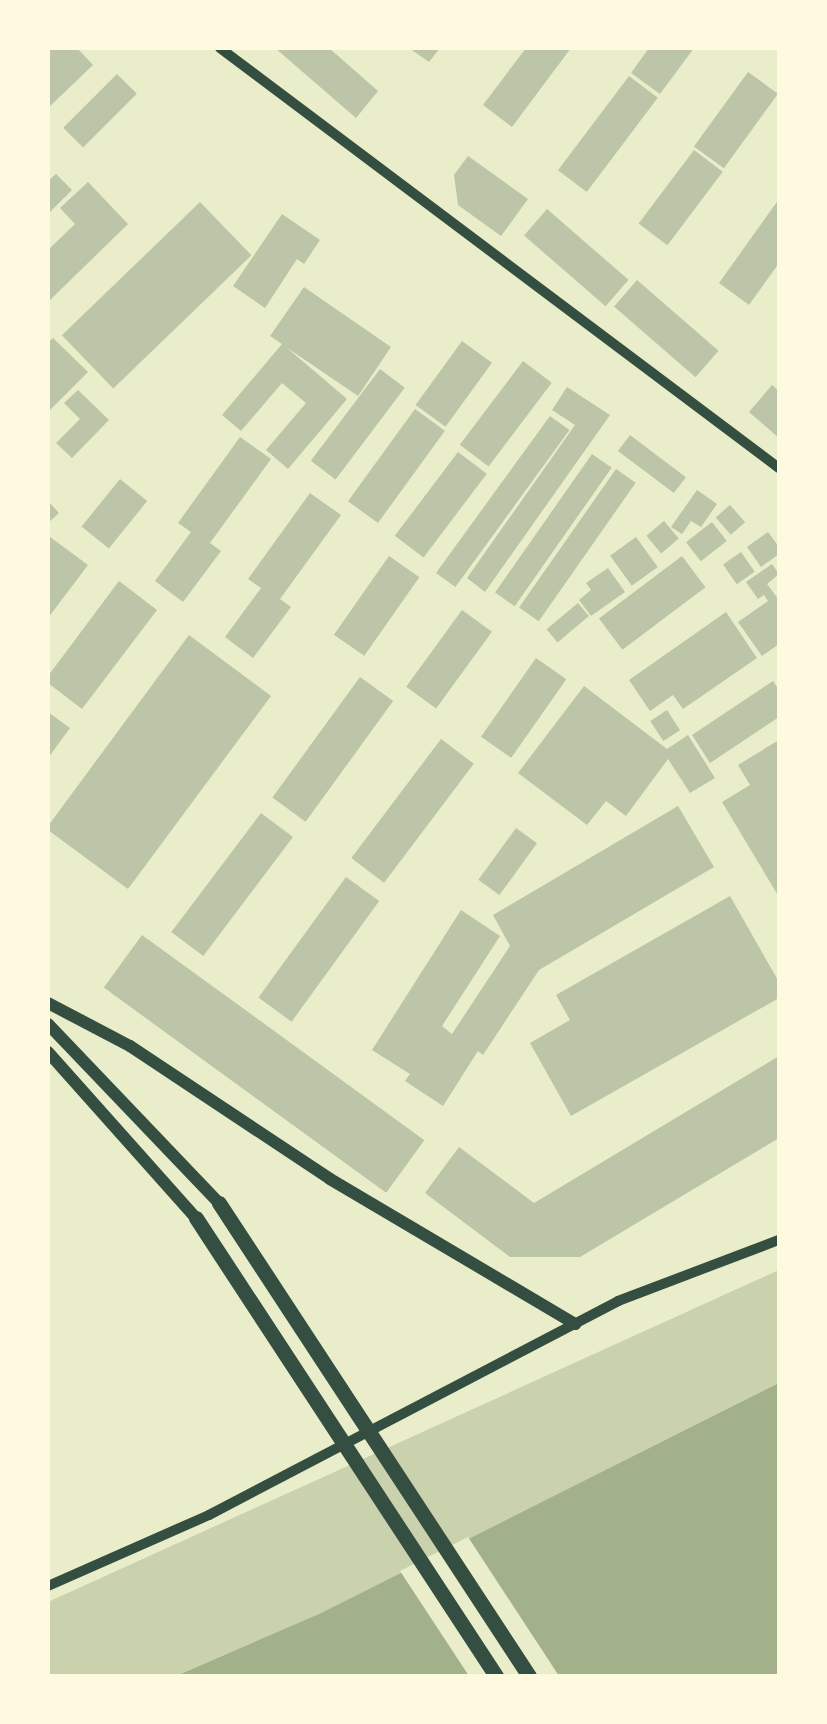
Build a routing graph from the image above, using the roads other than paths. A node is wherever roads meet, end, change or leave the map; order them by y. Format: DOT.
graph roads {
  1 [pos="220,48"];
  2 [pos="779,468"];
  3 [pos="48,1003"];
  4 [pos="48,1024"];
  5 [pos="48,1052"];
  6 [pos="219,1203"];
  7 [pos="196,1218"];
  8 [pos="779,1240"];
  9 [pos="575,1324"];
  10 [pos="48,1586"];
  11 [pos="496,1676"];
  12 [pos="529,1676"];
  1 -- 2 [label="street"];
  3 -- 9 [label="main road"];
  4 -- 6 [label="main road"];
  5 -- 7 [label="main road"];
  6 -- 12 [label="main road"];
  7 -- 11 [label="main road"];
  8 -- 9 [label="street"];
  9 -- 10 [label="street"];
}
